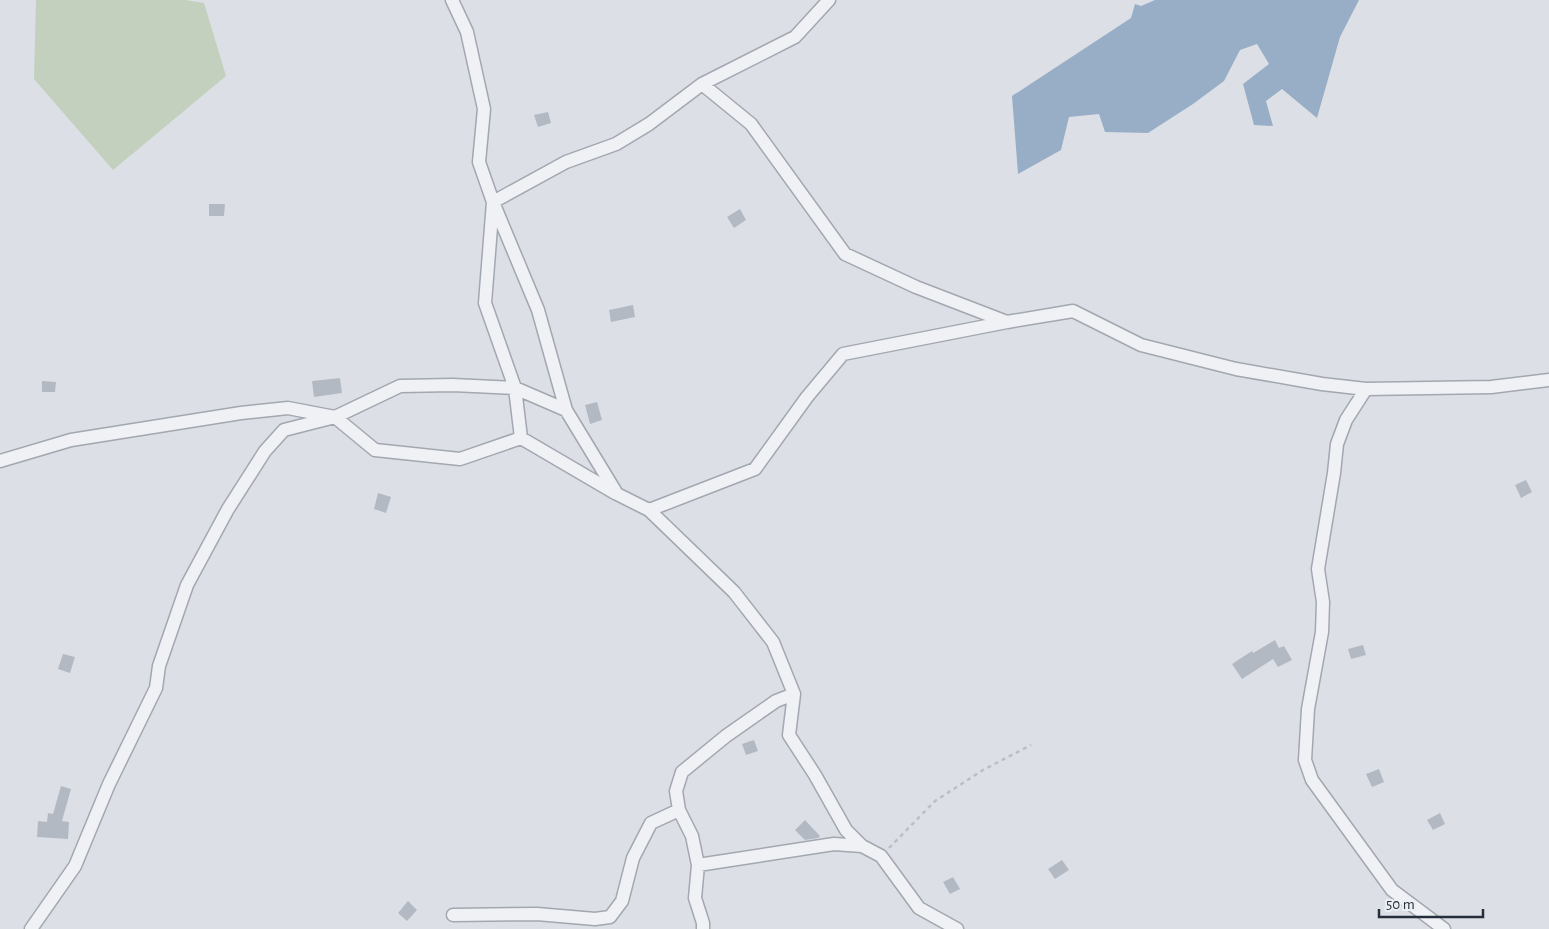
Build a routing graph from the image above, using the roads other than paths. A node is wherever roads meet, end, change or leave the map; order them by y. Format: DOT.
graph roads {
  1 [pos="452,0"];
  2 [pos="830,0"];
  3 [pos="702,84"];
  4 [pos="493,202"];
  5 [pos="1007,322"];
  6 [pos="1549,380"];
  7 [pos="515,388"];
  8 [pos="1366,389"];
  9 [pos="566,410"];
  10 [pos="335,417"];
  11 [pos="521,438"];
  12 [pos="0,461"];
  13 [pos="617,494"];
  14 [pos="649,510"];
  15 [pos="794,694"];
  16 [pos="679,810"];
  17 [pos="862,846"];
  18 [pos="698,865"];
  19 [pos="453,914"];
  20 [pos="32,929"];
  21 [pos="703,929"];
  22 [pos="957,929"];
  23 [pos="1444,929"];
  1 -- 4 [label="street"];
  2 -- 3 [label="street"];
  3 -- 4 [label="street"];
  3 -- 5 [label="street"];
  4 -- 7 [label="street"];
  4 -- 9 [label="street"];
  5 -- 8 [label="street"];
  5 -- 14 [label="street"];
  6 -- 8 [label="street"];
  7 -- 9 [label="street"];
  7 -- 10 [label="street"];
  7 -- 11 [label="street"];
  8 -- 23 [label="street"];
  9 -- 13 [label="street"];
  10 -- 11 [label="street"];
  10 -- 12 [label="street"];
  10 -- 20 [label="street"];
  11 -- 13 [label="street"];
  13 -- 14 [label="street"];
  14 -- 15 [label="street"];
  15 -- 16 [label="street"];
  15 -- 17 [label="street"];
  16 -- 18 [label="street"];
  16 -- 19 [label="street"];
  17 -- 18 [label="street"];
  17 -- 22 [label="street"];
  18 -- 21 [label="street"];
}
